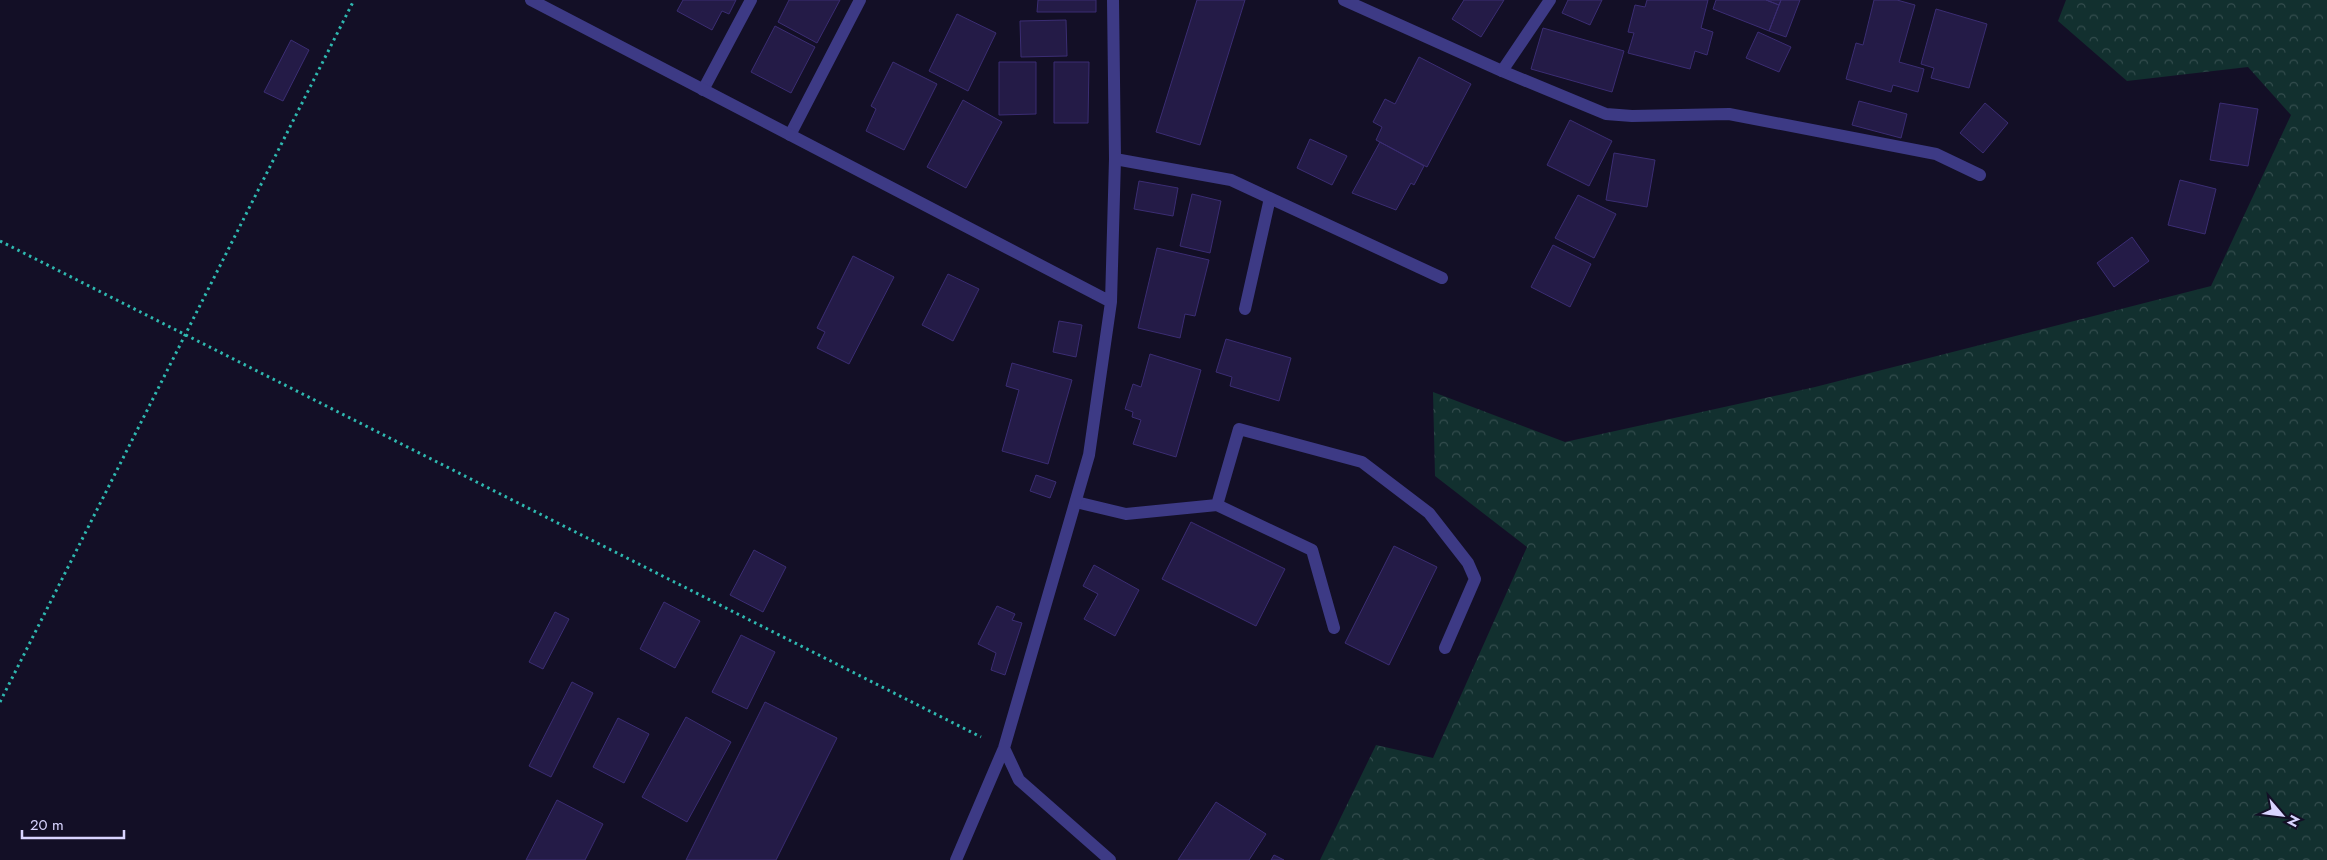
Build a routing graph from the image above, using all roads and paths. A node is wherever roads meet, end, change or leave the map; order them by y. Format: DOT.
graph roads {
  1 [pos="354,0"];
  2 [pos="531,0"];
  3 [pos="751,0"];
  4 [pos="860,0"];
  5 [pos="1113,0"];
  6 [pos="1344,0"];
  7 [pos="1550,0"];
  8 [pos="1502,71"];
  9 [pos="704,90"];
  10 [pos="790,135"];
  11 [pos="1115,159"];
  12 [pos="1980,175"];
  13 [pos="1270,198"];
  14 [pos="0,241"];
  15 [pos="1442,278"];
  16 [pos="1111,302"];
  17 [pos="1245,309"];
  18 [pos="185,334"];
  19 [pos="1076,502"];
  20 [pos="1217,505"];
  21 [pos="1334,628"];
  22 [pos="1445,648"];
  23 [pos="0,702"];
  24 [pos="1004,748"];
  25 [pos="956,860"];
  26 [pos="1110,860"];
  1 -- 18 [label="path"];
  2 -- 9 [label="street"];
  3 -- 9 [label="street"];
  4 -- 10 [label="street"];
  5 -- 11 [label="street"];
  6 -- 8 [label="street"];
  7 -- 8 [label="street"];
  8 -- 12 [label="street"];
  9 -- 10 [label="street"];
  10 -- 16 [label="street"];
  11 -- 13 [label="street"];
  11 -- 16 [label="street"];
  13 -- 15 [label="street"];
  13 -- 17 [label="street"];
  14 -- 18 [label="path"];
  16 -- 19 [label="street"];
  18 -- 23 [label="path"];
  18 -- 24 [label="path"];
  19 -- 20 [label="street"];
  19 -- 24 [label="street"];
  20 -- 21 [label="street"];
  20 -- 22 [label="street"];
  24 -- 25 [label="street"];
  24 -- 26 [label="street"];
}
